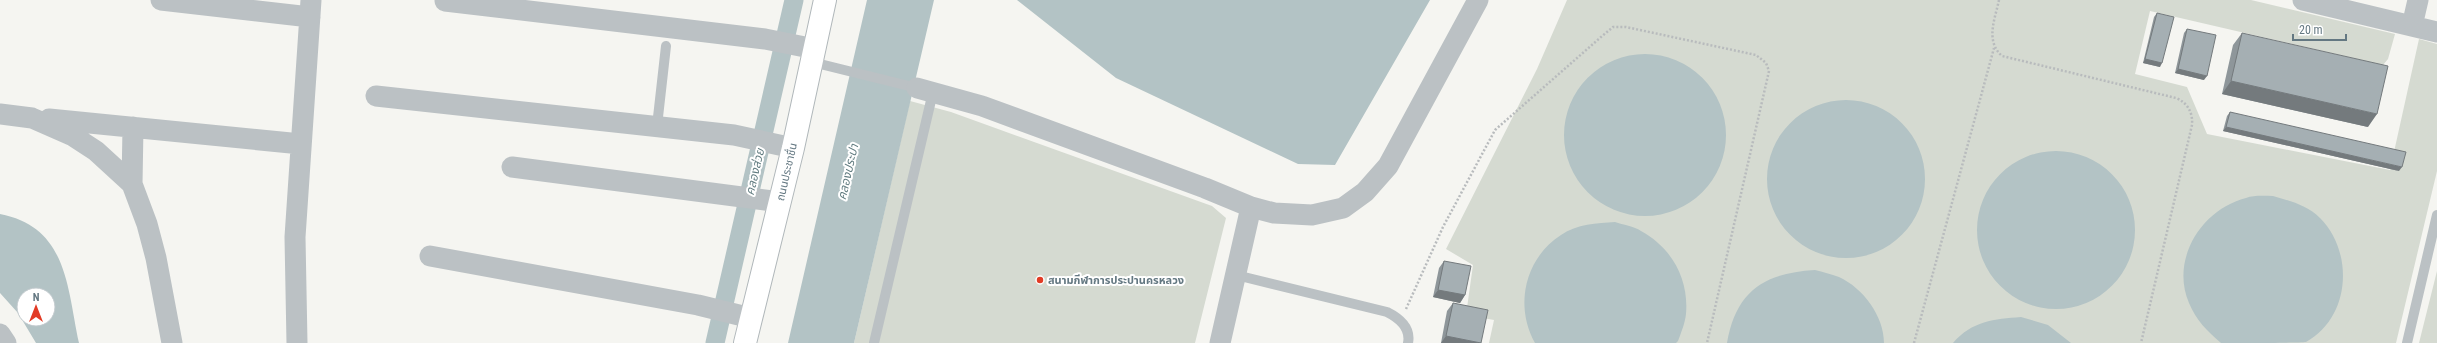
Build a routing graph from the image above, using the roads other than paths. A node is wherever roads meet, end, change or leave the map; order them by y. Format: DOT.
graph roads {
  1 [pos="161,0"];
  2 [pos="825,0"];
  3 [pos="1478,0"];
  4 [pos="2302,0"];
  5 [pos="2418,0"];
  6 [pos="445,1"];
  7 [pos="2336,4"];
  8 [pos="311,8"];
  9 [pos="2412,26"];
  10 [pos="2437,32"];
  11 [pos="666,46"];
  12 [pos="808,52"];
  13 [pos="925,90"];
  14 [pos="376,96"];
  15 [pos="0,114"];
  16 [pos="32,118"];
  17 [pos="657,126"];
  18 [pos="133,127"];
  19 [pos="301,144"];
  20 [pos="793,148"];
  21 [pos="512,166"];
  22 [pos="132,184"];
  23 [pos="770,200"];
  24 [pos="1251,206"];
  25 [pos="2437,215"];
  26 [pos="430,256"];
  27 [pos="1236,274"];
  28 [pos="741,316"];
  29 [pos="0,334"];
  30 [pos="6,343"];
  31 [pos="172,343"];
  32 [pos="297,343"];
  33 [pos="745,343"];
  34 [pos="874,343"];
  35 [pos="1220,343"];
  36 [pos="1408,343"];
  37 [pos="2407,343"];
  1 -- 8 [label="street"];
  2 -- 12 [label="main road, ถนนประชาชื่น"];
  3 -- 24 [label="street"];
  4 -- 7 [label="street"];
  5 -- 9 [label="street"];
  6 -- 12 [label="street"];
  7 -- 9 [label="street"];
  8 -- 19 [label="street"];
  9 -- 10 [label="street"];
  11 -- 17 [label="lane"];
  12 -- 13 [label="lane"];
  12 -- 20 [label="main road, ถนนประชาชื่น"];
  13 -- 24 [label="street"];
  13 -- 34 [label="lane"];
  14 -- 17 [label="street"];
  15 -- 16 [label="street"];
  16 -- 18 [label="street"];
  16 -- 22 [label="street"];
  17 -- 20 [label="street"];
  18 -- 19 [label="street"];
  18 -- 22 [label="street"];
  19 -- 32 [label="street"];
  20 -- 23 [label="main road, ถนนประชาชื่น"];
  21 -- 23 [label="street"];
  22 -- 31 [label="street"];
  23 -- 28 [label="main road, ถนนประชาชื่น"];
  24 -- 27 [label="street"];
  25 -- 37 [label="lane"];
  26 -- 28 [label="street"];
  27 -- 35 [label="street"];
  27 -- 36 [label="lane"];
  28 -- 33 [label="main road, ถนนประชาชื่น"];
  29 -- 30 [label="street"];
}
